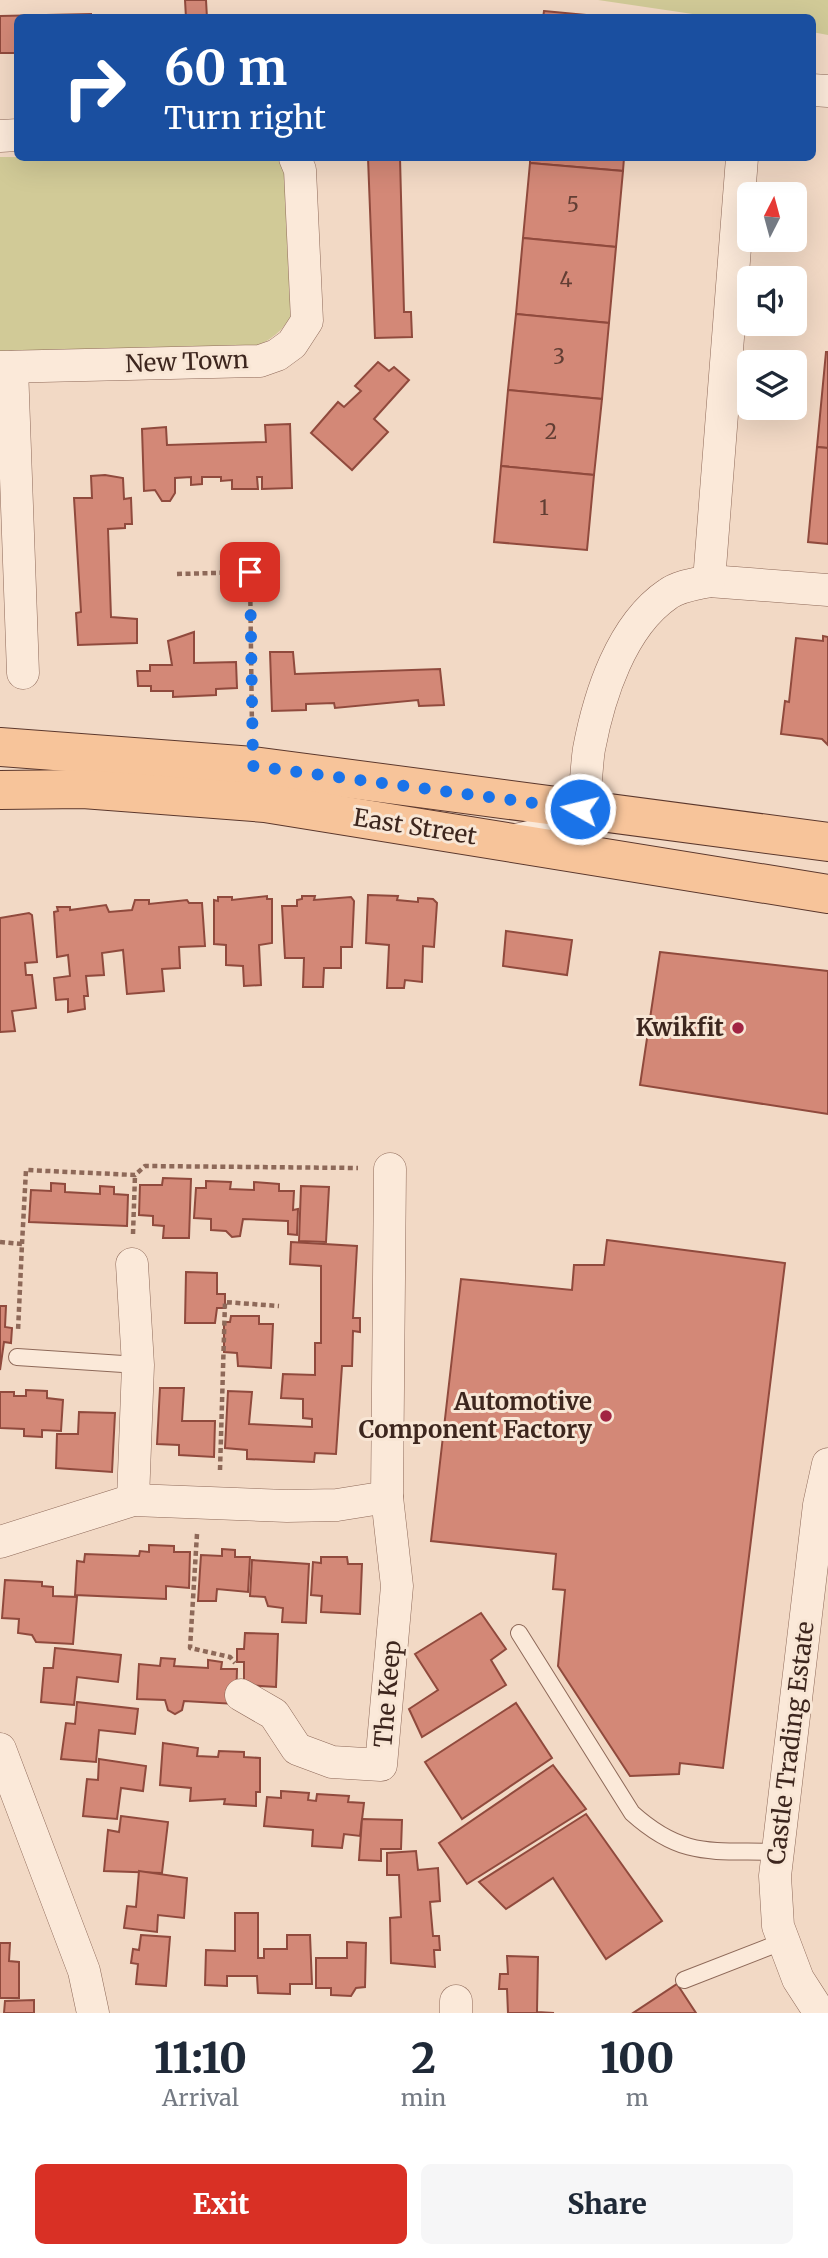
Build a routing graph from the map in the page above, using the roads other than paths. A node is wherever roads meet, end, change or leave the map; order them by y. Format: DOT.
graph roads {
  1 [pos="296,161"];
  2 [pos="742,161"];
  3 [pos="6,367"];
  4 [pos="709,581"];
  5 [pos="828,590"];
  6 [pos="23,673"];
  7 [pos="0,747"];
  8 [pos="0,790"];
  9 [pos="580,809"];
  10 [pos="508,842"];
  11 [pos="828,842"];
  12 [pos="828,894"];
  13 [pos="390,1169"];
  14 [pos="132,1264"];
  15 [pos="17,1357"];
  16 [pos="138,1364"];
  17 [pos="828,1464"];
  18 [pos="387,1497"];
  19 [pos="133,1500"];
  20 [pos="0,1542"];
  21 [pos="519,1633"];
  22 [pos="241,1695"];
  23 [pos="0,1749"];
  24 [pos="777,1852"];
  25 [pos="784,1941"];
  26 [pos="684,1980"];
  27 [pos="93,2013"];
  28 [pos="820,2013"];
  1 -- 3 [label="street, New Town"];
  2 -- 4 [label="street"];
  3 -- 6 [label="street, New Town"];
  4 -- 5 [label="street"];
  4 -- 9 [label="street"];
  7 -- 9 [label="main road, East Street"];
  8 -- 10 [label="main road, East Street"];
  9 -- 10 [label="street"];
  9 -- 11 [label="main road, East Street"];
  10 -- 12 [label="main road, East Street"];
  13 -- 18 [label="street, The Keep"];
  14 -- 16 [label="street"];
  15 -- 16 [label="lane"];
  16 -- 19 [label="street"];
  17 -- 24 [label="street, Castle Trading Estate"];
  18 -- 19 [label="street"];
  18 -- 22 [label="street, The Keep"];
  19 -- 20 [label="street"];
  21 -- 24 [label="lane"];
  23 -- 27 [label="street"];
  24 -- 25 [label="street, Castle Trading Estate"];
  25 -- 26 [label="lane"];
  25 -- 28 [label="street, Castle Trading Estate"];
}
